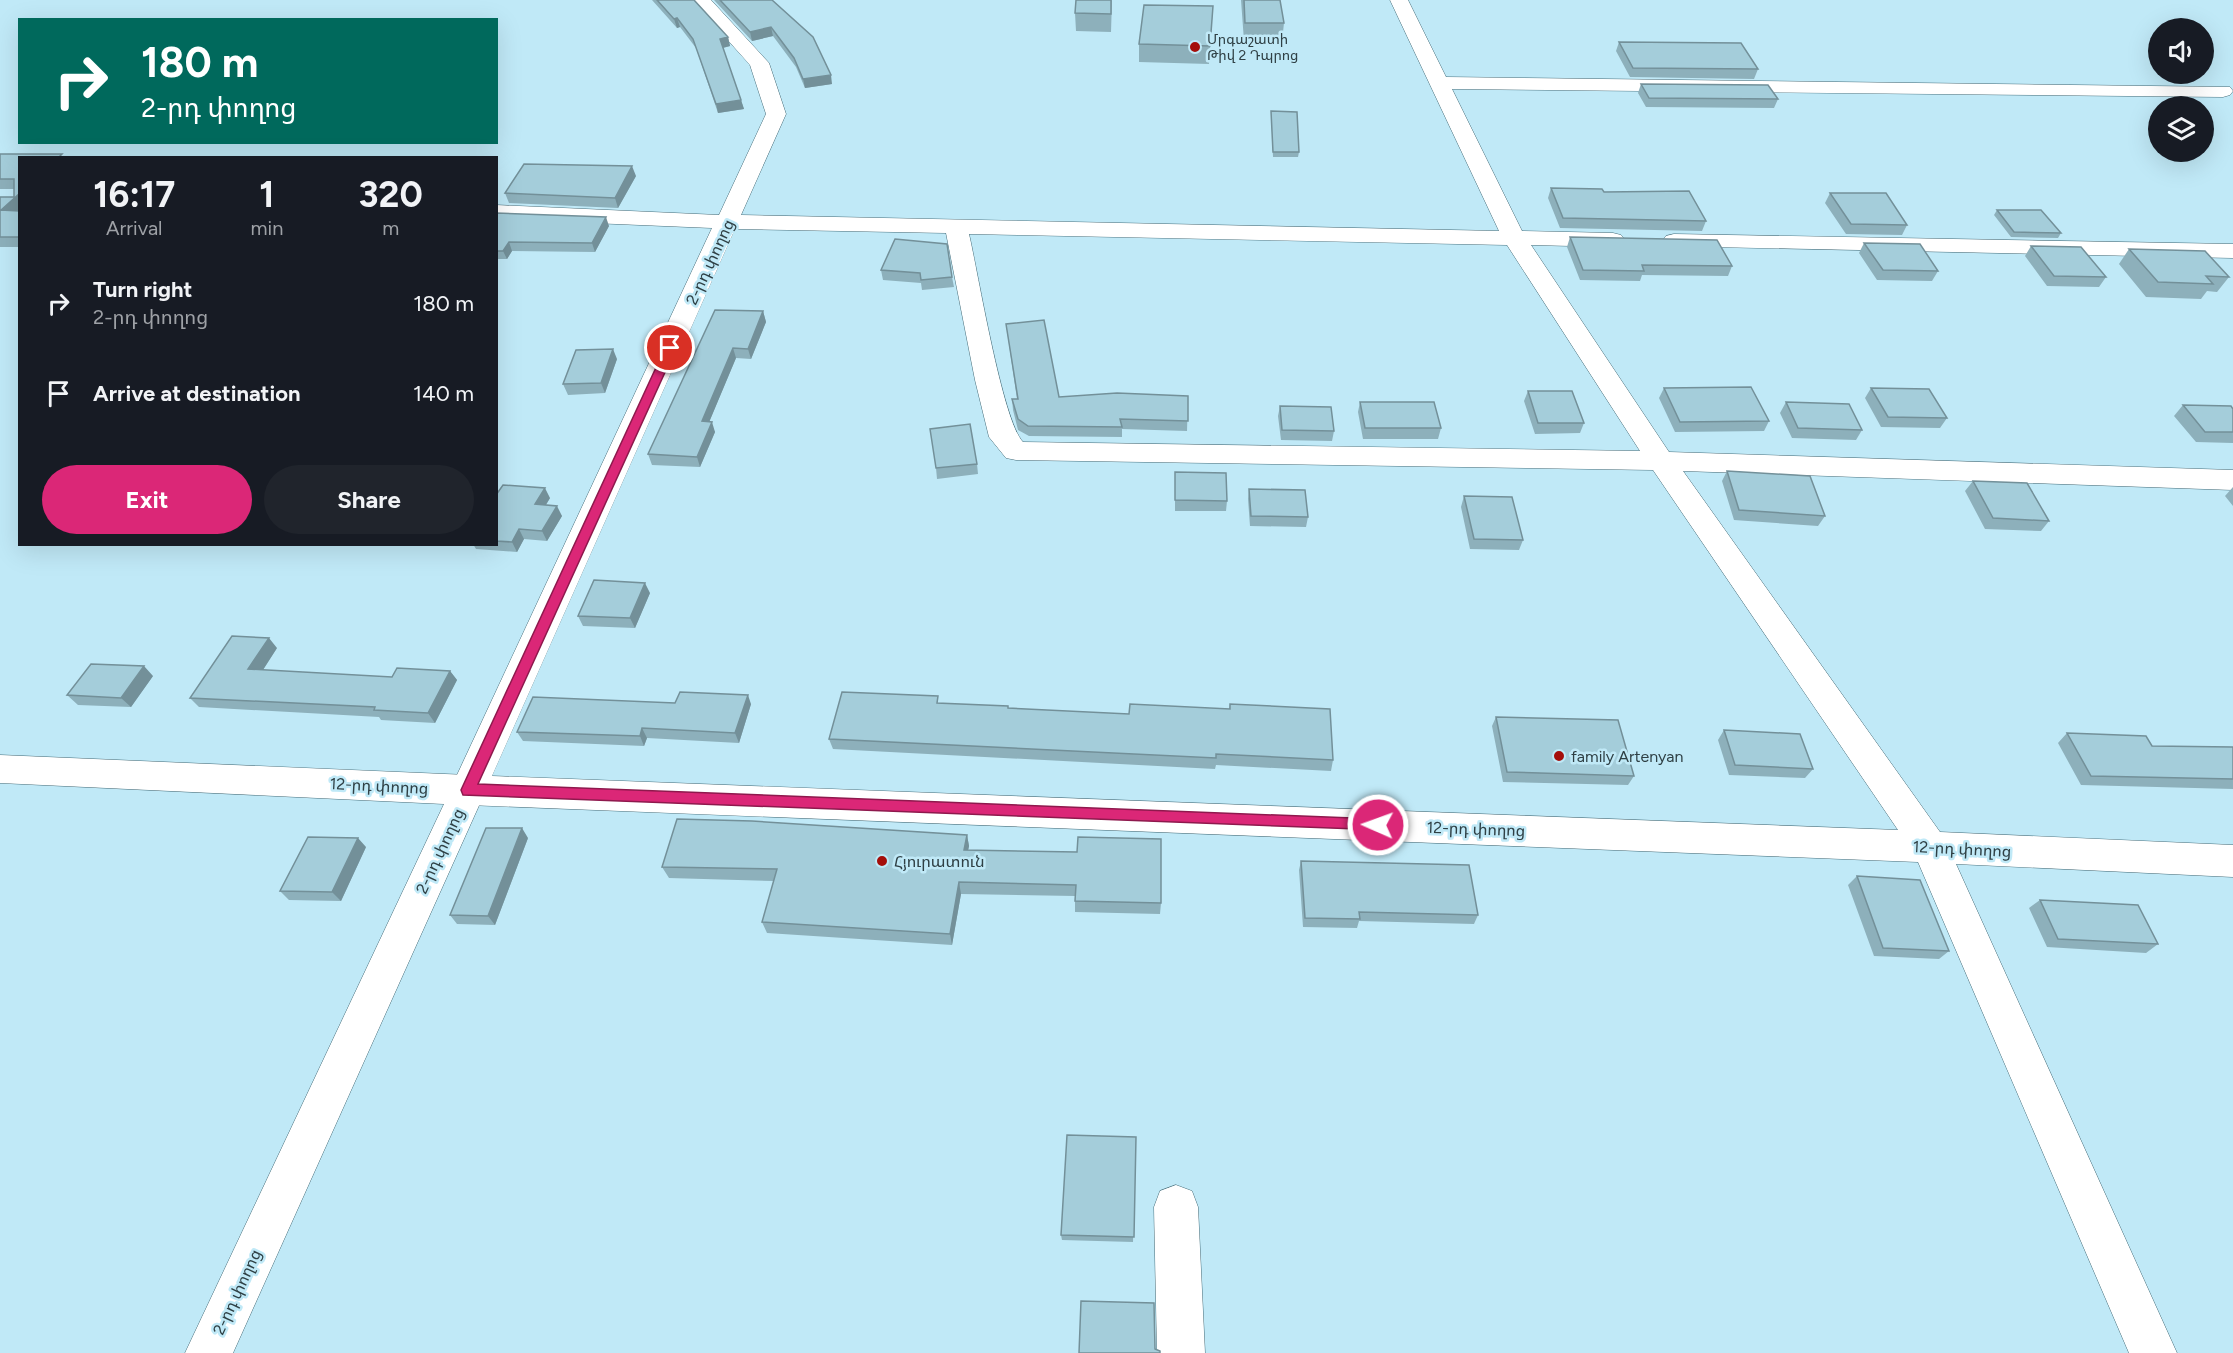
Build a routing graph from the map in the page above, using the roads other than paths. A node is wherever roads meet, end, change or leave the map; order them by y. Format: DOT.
graph roads {
  1 [pos="701,0"];
  2 [pos="1399,0"];
  3 [pos="1441,83"];
  4 [pos="2223,91"];
  5 [pos="498,213"];
  6 [pos="728,222"];
  7 [pos="956,226"];
  8 [pos="1514,238"];
  9 [pos="2233,251"];
  10 [pos="1661,461"];
  11 [pos="2233,480"];
  12 [pos="0,769"];
  13 [pos="468,790"];
  14 [pos="1930,847"];
  15 [pos="2233,861"];
  16 [pos="1176,1207"];
  17 [pos="209,1353"];
  18 [pos="1181,1353"];
  19 [pos="2153,1353"];
  1 -- 6 [label="street, 2-րդ փողոց"];
  2 -- 3 [label="street"];
  3 -- 4 [label="street"];
  3 -- 8 [label="street"];
  5 -- 6 [label="street"];
  6 -- 7 [label="street"];
  6 -- 13 [label="street, 2-րդ փողոց"];
  7 -- 8 [label="street"];
  7 -- 10 [label="street"];
  8 -- 9 [label="street"];
  8 -- 10 [label="street"];
  10 -- 11 [label="street"];
  10 -- 14 [label="street"];
  12 -- 13 [label="street, 12-րդ փողոց"];
  13 -- 14 [label="street, 12-րդ փողոց"];
  13 -- 17 [label="street, 2-րդ փողոց"];
  14 -- 15 [label="street, 12-րդ փողոց"];
  14 -- 19 [label="street"];
  16 -- 18 [label="street"];
}
